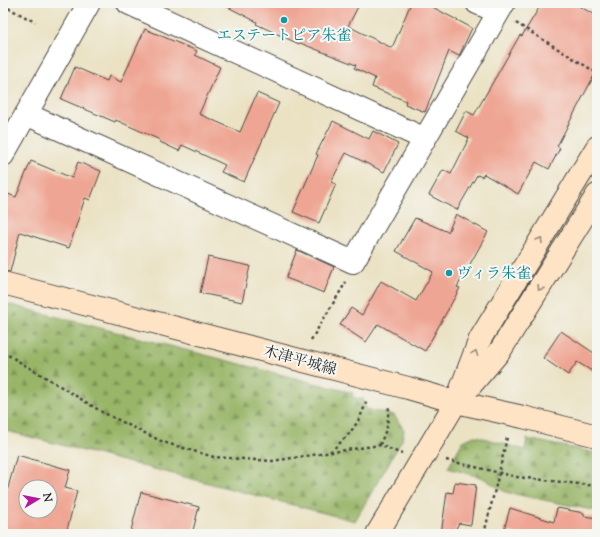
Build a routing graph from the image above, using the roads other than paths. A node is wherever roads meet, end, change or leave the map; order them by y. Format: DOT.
graph roads {
  1 [pos="89,3"];
  2 [pos="128,3"];
  3 [pos="477,3"];
  4 [pos="501,8"];
  5 [pos="26,114"];
  6 [pos="425,139"];
  7 [pos="597,147"];
  8 [pos="3,155"];
  9 [pos="597,195"];
  10 [pos="3,283"];
  11 [pos="456,402"];
  12 [pos="597,436"];
  13 [pos="377,534"];
  1 -- 5 [label="street"];
  2 -- 6 [label="street"];
  3 -- 4 [label="street"];
  4 -- 6 [label="street"];
  5 -- 6 [label="street"];
  5 -- 8 [label="street"];
  11 -- 7 [label="street, one-way"];
  9 -- 11 [label="street, one-way"];
  10 -- 11 [label="street, 木津平城線"];
  11 -- 12 [label="street, 木津平城線"];
  11 -- 13 [label="street"];
}
